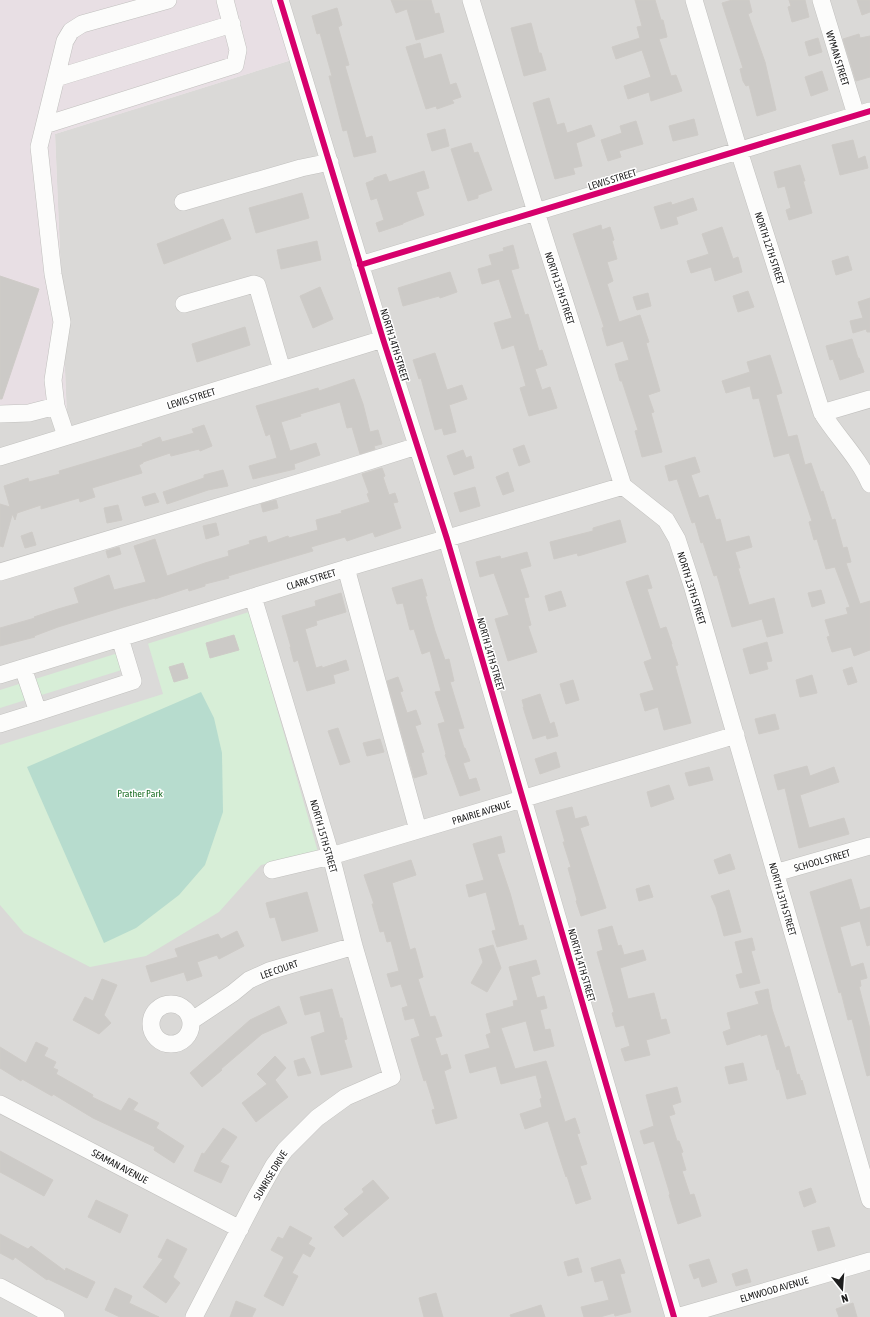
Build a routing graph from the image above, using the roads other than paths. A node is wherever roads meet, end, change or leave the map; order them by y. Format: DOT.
graph roads {
  1 [pos="168,0"];
  2 [pos="225,0"];
  3 [pos="280,0"];
  4 [pos="471,0"];
  5 [pos="694,0"];
  6 [pos="821,0"];
  7 [pos="232,24"];
  8 [pos="56,78"];
  9 [pos="863,113"];
  10 [pos="45,124"];
  11 [pos="739,151"];
  12 [pos="330,162"];
  13 [pos="183,202"];
  14 [pos="536,212"];
  15 [pos="360,265"];
  16 [pos="184,304"];
  17 [pos="383,339"];
  18 [pos="282,370"];
  19 [pos="870,399"];
  20 [pos="56,406"];
  21 [pos="822,413"];
  22 [pos="0,414"];
  23 [pos="66,436"];
  24 [pos="417,446"];
  25 [pos="0,457"];
  26 [pos="870,484"];
  27 [pos="623,486"];
  28 [pos="447,539"];
  29 [pos="346,568"];
  30 [pos="0,572"];
  31 [pos="253,596"];
  32 [pos="120,638"];
  33 [pos="23,668"];
  34 [pos="0,675"];
  35 [pos="38,712"];
  36 [pos="0,724"];
  37 [pos="736,735"];
  38 [pos="523,799"];
  39 [pos="418,830"];
  40 [pos="870,846"];
  41 [pos="331,856"];
  42 [pos="272,870"];
  43 [pos="775,873"];
  44 [pos="354,946"];
  45 [pos="191,1021"];
  46 [pos="392,1077"];
  47 [pos="0,1104"];
  48 [pos="870,1200"];
  49 [pos="240,1229"];
  50 [pos="870,1261"];
  51 [pos="0,1287"];
  52 [pos="56,1317"];
  53 [pos="194,1317"];
  54 [pos="676,1317"];
  1 -- 8 [label="street"];
  2 -- 7 [label="street"];
  3 -- 12 [label="street, NORTH 14TH STREET"];
  4 -- 14 [label="street, NORTH 13TH STREET"];
  5 -- 11 [label="street, NORTH 12TH STREET"];
  6 -- 9 [label="street, WYMAN STREET"];
  7 -- 8 [label="street"];
  7 -- 10 [label="street"];
  8 -- 10 [label="street"];
  9 -- 11 [label="street, LEWIS STREET"];
  10 -- 20 [label="street"];
  11 -- 14 [label="street, LEWIS STREET"];
  11 -- 21 [label="street, NORTH 12TH STREET"];
  12 -- 13 [label="street"];
  12 -- 15 [label="street, NORTH 14TH STREET"];
  14 -- 15 [label="street, LEWIS STREET"];
  14 -- 27 [label="street, NORTH 13TH STREET"];
  15 -- 17 [label="street, NORTH 14TH STREET"];
  16 -- 18 [label="street"];
  17 -- 18 [label="street, LEWIS STREET"];
  17 -- 24 [label="street, NORTH 14TH STREET"];
  18 -- 23 [label="street, LEWIS STREET"];
  19 -- 21 [label="street"];
  20 -- 22 [label="street"];
  20 -- 23 [label="street"];
  21 -- 26 [label="street, NORTH 12TH STREET"];
  23 -- 25 [label="street, LEWIS STREET"];
  24 -- 28 [label="street, NORTH 14TH STREET"];
  24 -- 30 [label="street"];
  27 -- 28 [label="street, CLARK STREET"];
  27 -- 37 [label="street, NORTH 13TH STREET"];
  28 -- 29 [label="street, CLARK STREET"];
  28 -- 38 [label="street, NORTH 14TH STREET"];
  29 -- 31 [label="street, CLARK STREET"];
  29 -- 39 [label="street"];
  31 -- 32 [label="street, CLARK STREET"];
  31 -- 41 [label="street, NORTH 15TH STREET"];
  32 -- 33 [label="street, CLARK STREET"];
  32 -- 35 [label="street"];
  33 -- 34 [label="street, CLARK STREET"];
  33 -- 35 [label="street"];
  35 -- 36 [label="street"];
  37 -- 38 [label="street, PRAIRIE AVENUE"];
  37 -- 43 [label="street, NORTH 13TH STREET"];
  38 -- 39 [label="street, PRAIRIE AVENUE"];
  38 -- 54 [label="street, NORTH 14TH STREET"];
  39 -- 41 [label="street, PRAIRIE AVENUE"];
  40 -- 43 [label="street, SCHOOL STREET"];
  41 -- 42 [label="street, PRAIRIE AVENUE"];
  41 -- 44 [label="street, NORTH 15TH STREET"];
  43 -- 48 [label="street, NORTH 13TH STREET"];
  44 -- 45 [label="street, LEE COURT"];
  44 -- 46 [label="street, NORTH 15TH STREET"];
  46 -- 49 [label="street, SUNRISE DRIVE"];
  47 -- 49 [label="street, SEAMAN AVENUE"];
  49 -- 53 [label="street, SUNRISE DRIVE"];
  50 -- 54 [label="street, ELMWOOD AVENUE"];
  51 -- 52 [label="street"];
}
